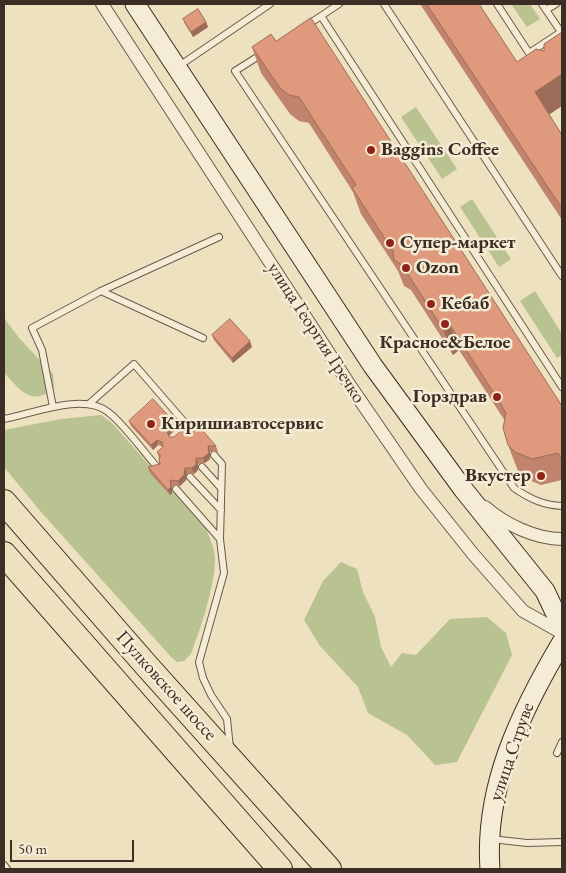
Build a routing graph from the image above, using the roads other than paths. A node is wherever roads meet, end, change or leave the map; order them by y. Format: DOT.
graph roads {
  1 [pos="102,4"];
  2 [pos="135,4"];
  3 [pos="270,4"];
  4 [pos="339,4"];
  5 [pos="384,4"];
  6 [pos="497,4"];
  7 [pos="556,4"];
  8 [pos="544,7"];
  9 [pos="321,16"];
  10 [pos="298,31"];
  11 [pos="534,49"];
  12 [pos="266,51"];
  13 [pos="540,57"];
  14 [pos="176,68"];
  15 [pos="219,237"];
  16 [pos="562,276"];
  17 [pos="101,292"];
  18 [pos="203,338"];
  19 [pos="562,386"];
  20 [pos="90,404"];
  21 [pos="53,407"];
  22 [pos="4,419"];
  23 [pos="188,426"];
  24 [pos="181,431"];
  25 [pos="193,432"];
  26 [pos="214,456"];
  27 [pos="202,466"];
  28 [pos="157,467"];
  29 [pos="190,477"];
  30 [pos="221,488"];
  31 [pos="176,489"];
  32 [pos="463,489"];
  33 [pos="4,502"];
  34 [pos="562,506"];
  35 [pos="221,510"];
  36 [pos="562,538"];
  37 [pos="220,539"];
  38 [pos="4,554"];
  39 [pos="562,627"];
  40 [pos="562,634"];
  41 [pos="562,642"];
  42 [pos="562,742"];
  43 [pos="557,754"];
  44 [pos="231,759"];
  45 [pos="489,839"];
  46 [pos="562,842"];
  47 [pos="4,866"];
  48 [pos="7,869"];
  49 [pos="280,869"];
  50 [pos="329,869"];
  51 [pos="490,869"];
  1 -- 40 [label="street, улица Георгия Гречко"];
  2 -- 14 [label="street, улица Георгия Гречко"];
  3 -- 14 [label="lane"];
  4 -- 9 [label="lane"];
  5 -- 16 [label="lane"];
  6 -- 11 [label="lane"];
  7 -- 8 [label="lane"];
  8 -- 11 [label="lane"];
  9 -- 10 [label="lane"];
  9 -- 19 [label="lane"];
  11 -- 13 [label="lane"];
  12 -- 34 [label="lane"];
  14 -- 32 [label="street, улица Георгия Гречко"];
  15 -- 17 [label="lane"];
  17 -- 18 [label="lane"];
  17 -- 21 [label="lane"];
  20 -- 21 [label="lane"];
  20 -- 23 [label="lane"];
  20 -- 28 [label="lane"];
  21 -- 22 [label="lane"];
  23 -- 24 [label="lane"];
  23 -- 25 [label="lane"];
  26 -- 30 [label="lane"];
  27 -- 30 [label="lane"];
  29 -- 35 [label="lane"];
  30 -- 35 [label="lane"];
  31 -- 37 [label="lane"];
  32 -- 36 [label="street"];
  32 -- 39 [label="street"];
  33 -- 44 [label="highway, Пулковское шоссе"];
  35 -- 37 [label="lane"];
  37 -- 44 [label="lane"];
  38 -- 49 [label="highway, Пулковское шоссе"];
  41 -- 45 [label="street, улица Струве"];
  42 -- 43 [label="lane"];
  44 -- 50 [label="highway, Пулковское шоссе"];
  45 -- 46 [label="lane"];
  45 -- 51 [label="street, улица Струве"];
  47 -- 48 [label="lane"];
}
